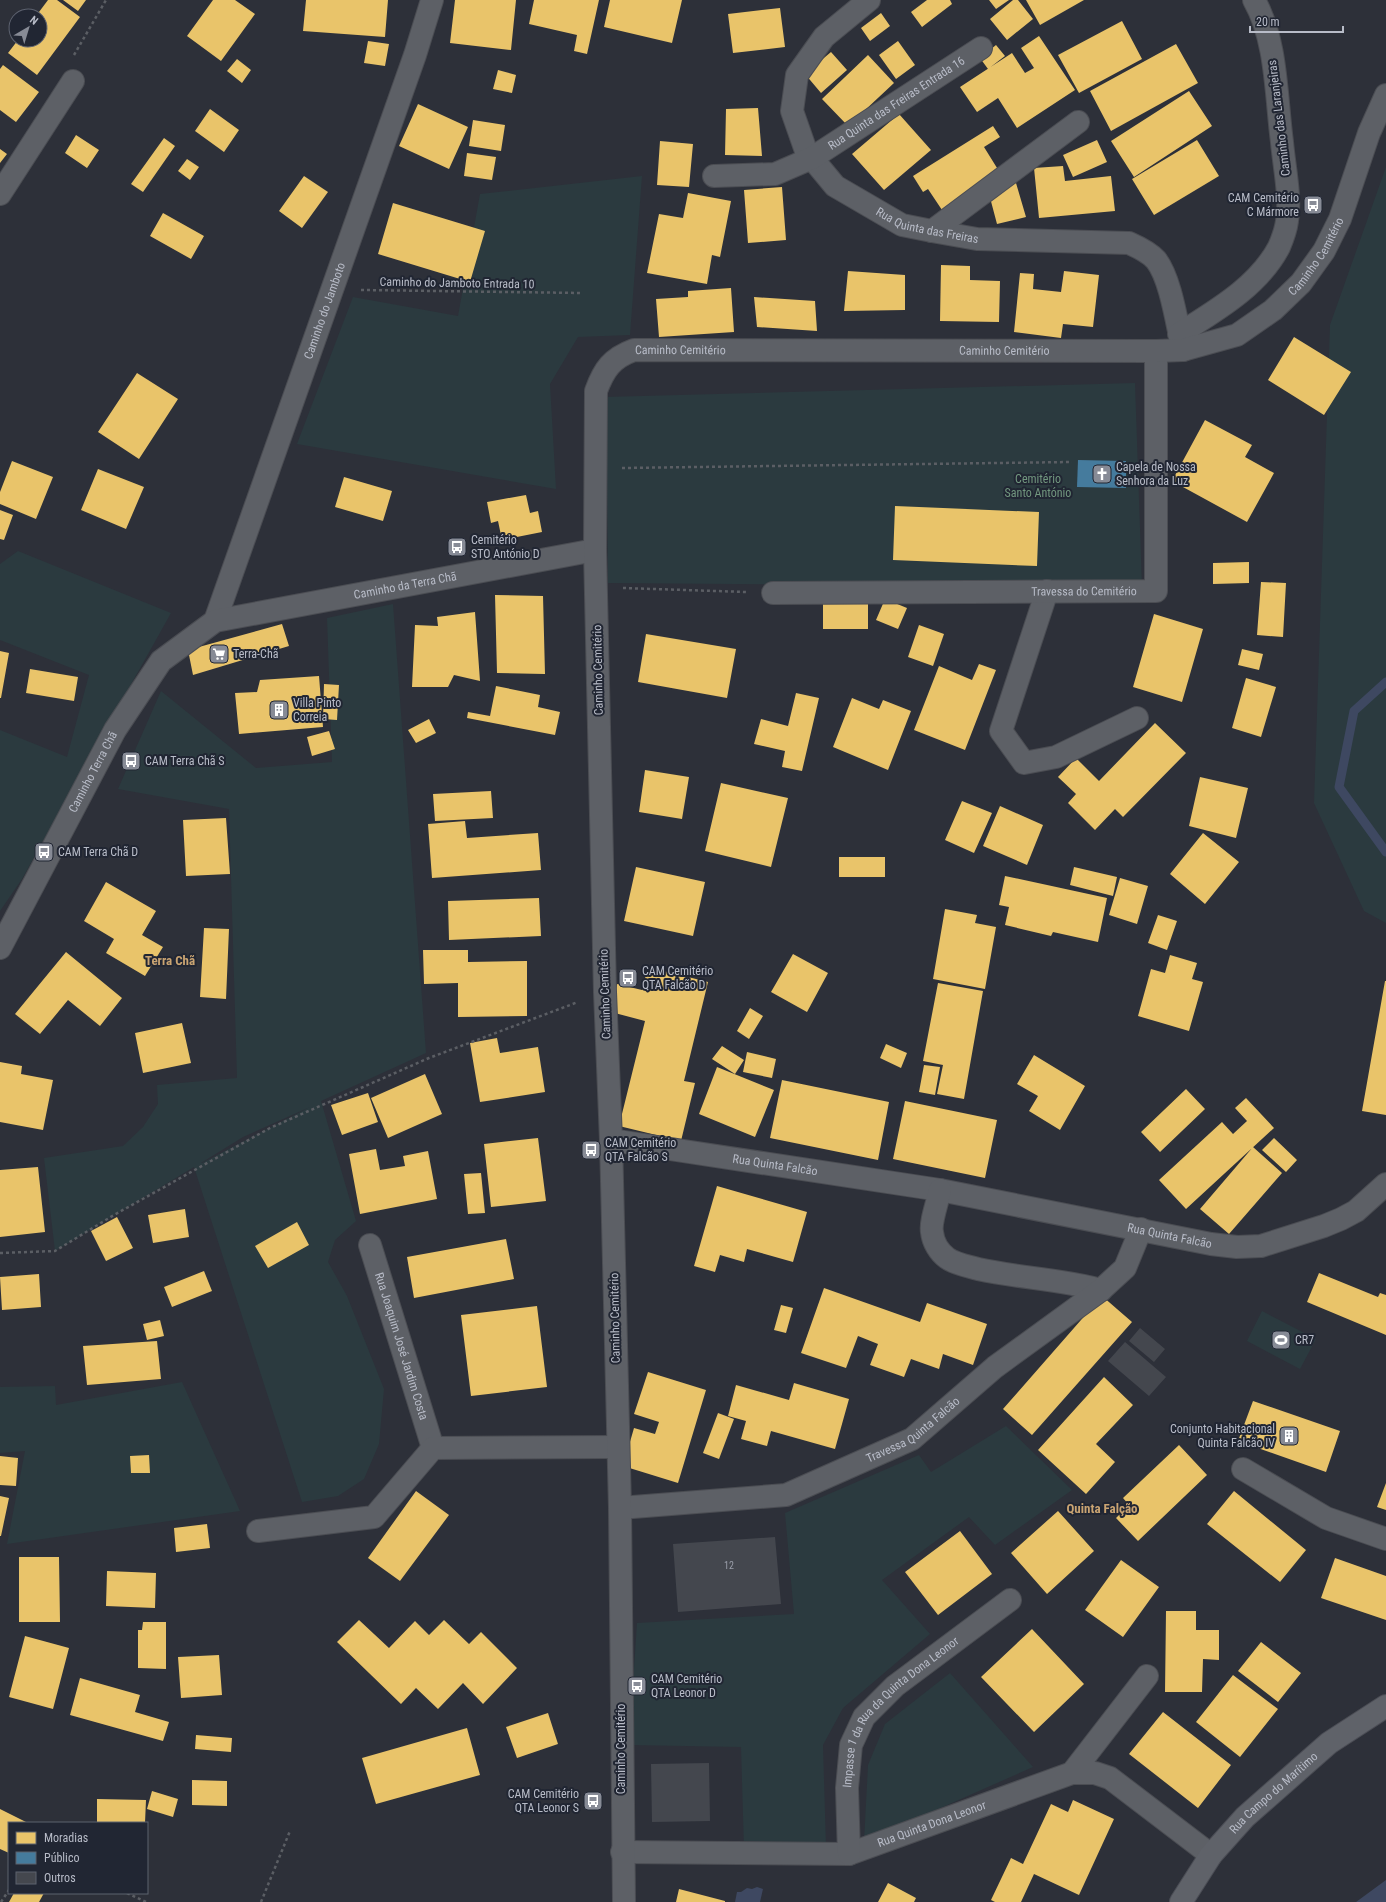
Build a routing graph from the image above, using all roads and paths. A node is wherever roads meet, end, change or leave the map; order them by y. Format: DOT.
graph roads {
  1 [pos="106,0"];
  2 [pos="432,0"];
  3 [pos="869,0"];
  4 [pos="1254,0"];
  5 [pos="981,48"];
  6 [pos="70,86"];
  7 [pos="1386,95"];
  8 [pos="1078,122"];
  9 [pos="812,158"];
  10 [pos="714,176"];
  11 [pos="0,194"];
  12 [pos="932,231"];
  13 [pos="332,290"];
  14 [pos="581,293"];
  15 [pos="1181,342"];
  16 [pos="1156,351"];
  17 [pos="1072,462"];
  18 [pos="595,468"];
  19 [pos="595,550"];
  20 [pos="596,587"];
  21 [pos="1047,591"];
  22 [pos="773,593"];
  23 [pos="215,621"];
  24 [pos="1137,718"];
  25 [pos="0,948"];
  26 [pos="605,992"];
  27 [pos="611,1140"];
  28 [pos="1386,1184"];
  29 [pos="940,1190"];
  30 [pos="1141,1229"];
  31 [pos="370,1245"];
  32 [pos="0,1253"];
  33 [pos="1102,1290"];
  34 [pos="617,1447"];
  35 [pos="433,1448"];
  36 [pos="1243,1469"];
  37 [pos="620,1508"];
  38 [pos="258,1531"];
  39 [pos="1386,1538"];
  40 [pos="1010,1600"];
  41 [pos="1147,1676"];
  42 [pos="1386,1706"];
  43 [pos="1072,1773"];
  44 [pos="290,1831"];
  45 [pos="622,1852"];
  46 [pos="849,1854"];
  47 [pos="1212,1854"];
  48 [pos="8,1891"];
  49 [pos="130,1894"];
  50 [pos="0,1902"];
  51 [pos="146,1902"];
  52 [pos="261,1902"];
  53 [pos="624,1902"];
  54 [pos="1182,1902"];
  1 -- 6 [label="path"];
  2 -- 13 [label="street, Caminho do Jamboto"];
  3 -- 9 [label="street, Rua Quinta das Freiras"];
  4 -- 15 [label="street, Caminho das Laranjeiras"];
  5 -- 9 [label="street, Rua Quinta das Freiras Entrada 16"];
  6 -- 11 [label="street"];
  7 -- 15 [label="street, Caminho Cemitério"];
  8 -- 12 [label="street"];
  9 -- 10 [label="street, Rua Quinta das Freiras Entrada 16"];
  9 -- 12 [label="street, Rua Quinta das Freiras"];
  12 -- 15 [label="street, Rua Quinta das Freiras"];
  13 -- 14 [label="path, Caminho do Jamboto Entrada 10"];
  13 -- 23 [label="street, Caminho do Jamboto"];
  15 -- 16 [label="street, Caminho Cemitério"];
  16 -- 18 [label="street, Caminho Cemitério"];
  16 -- 21 [label="street, Travessa do Cemitério"];
  17 -- 18 [label="path"];
  18 -- 19 [label="street, Caminho Cemitério"];
  19 -- 20 [label="street, Caminho Cemitério"];
  19 -- 23 [label="street, Caminho da Terra Chã"];
  20 -- 22 [label="path"];
  20 -- 26 [label="street, Caminho Cemitério"];
  21 -- 22 [label="street, Travessa do Cemitério"];
  21 -- 24 [label="street"];
  23 -- 25 [label="street, Caminho Terra Chã"];
  26 -- 27 [label="street, Caminho Cemitério"];
  26 -- 32 [label="path"];
  27 -- 29 [label="street, Rua Quinta Falcão"];
  27 -- 34 [label="street, Caminho Cemitério"];
  28 -- 30 [label="street, Rua Quinta Falcão"];
  29 -- 30 [label="street, Rua Quinta Falcão"];
  29 -- 33 [label="street"];
  30 -- 33 [label="street, Travessa Quinta Falcão"];
  31 -- 35 [label="street, Rua Joaquim José Jardim Costa"];
  33 -- 37 [label="street, Travessa Quinta Falcão"];
  34 -- 35 [label="street"];
  34 -- 37 [label="street, Caminho Cemitério"];
  35 -- 38 [label="street"];
  36 -- 39 [label="street"];
  37 -- 45 [label="street, Caminho Cemitério"];
  40 -- 46 [label="street, Impasse 1 da Rua da Quinta Dona Leonor"];
  41 -- 43 [label="street"];
  42 -- 47 [label="main road, Rua Campo do Marítimo"];
  43 -- 46 [label="street, Rua Quinta Dona Leonor"];
  43 -- 47 [label="street, Rua Quinta Dona Leonor"];
  44 -- 52 [label="path"];
  45 -- 46 [label="street, Rua Quinta Dona Leonor"];
  45 -- 53 [label="street, Caminho Cemitério"];
  47 -- 54 [label="main road, Rua Campo do Marítimo"];
  48 -- 50 [label="path"];
  49 -- 51 [label="path"];
}
